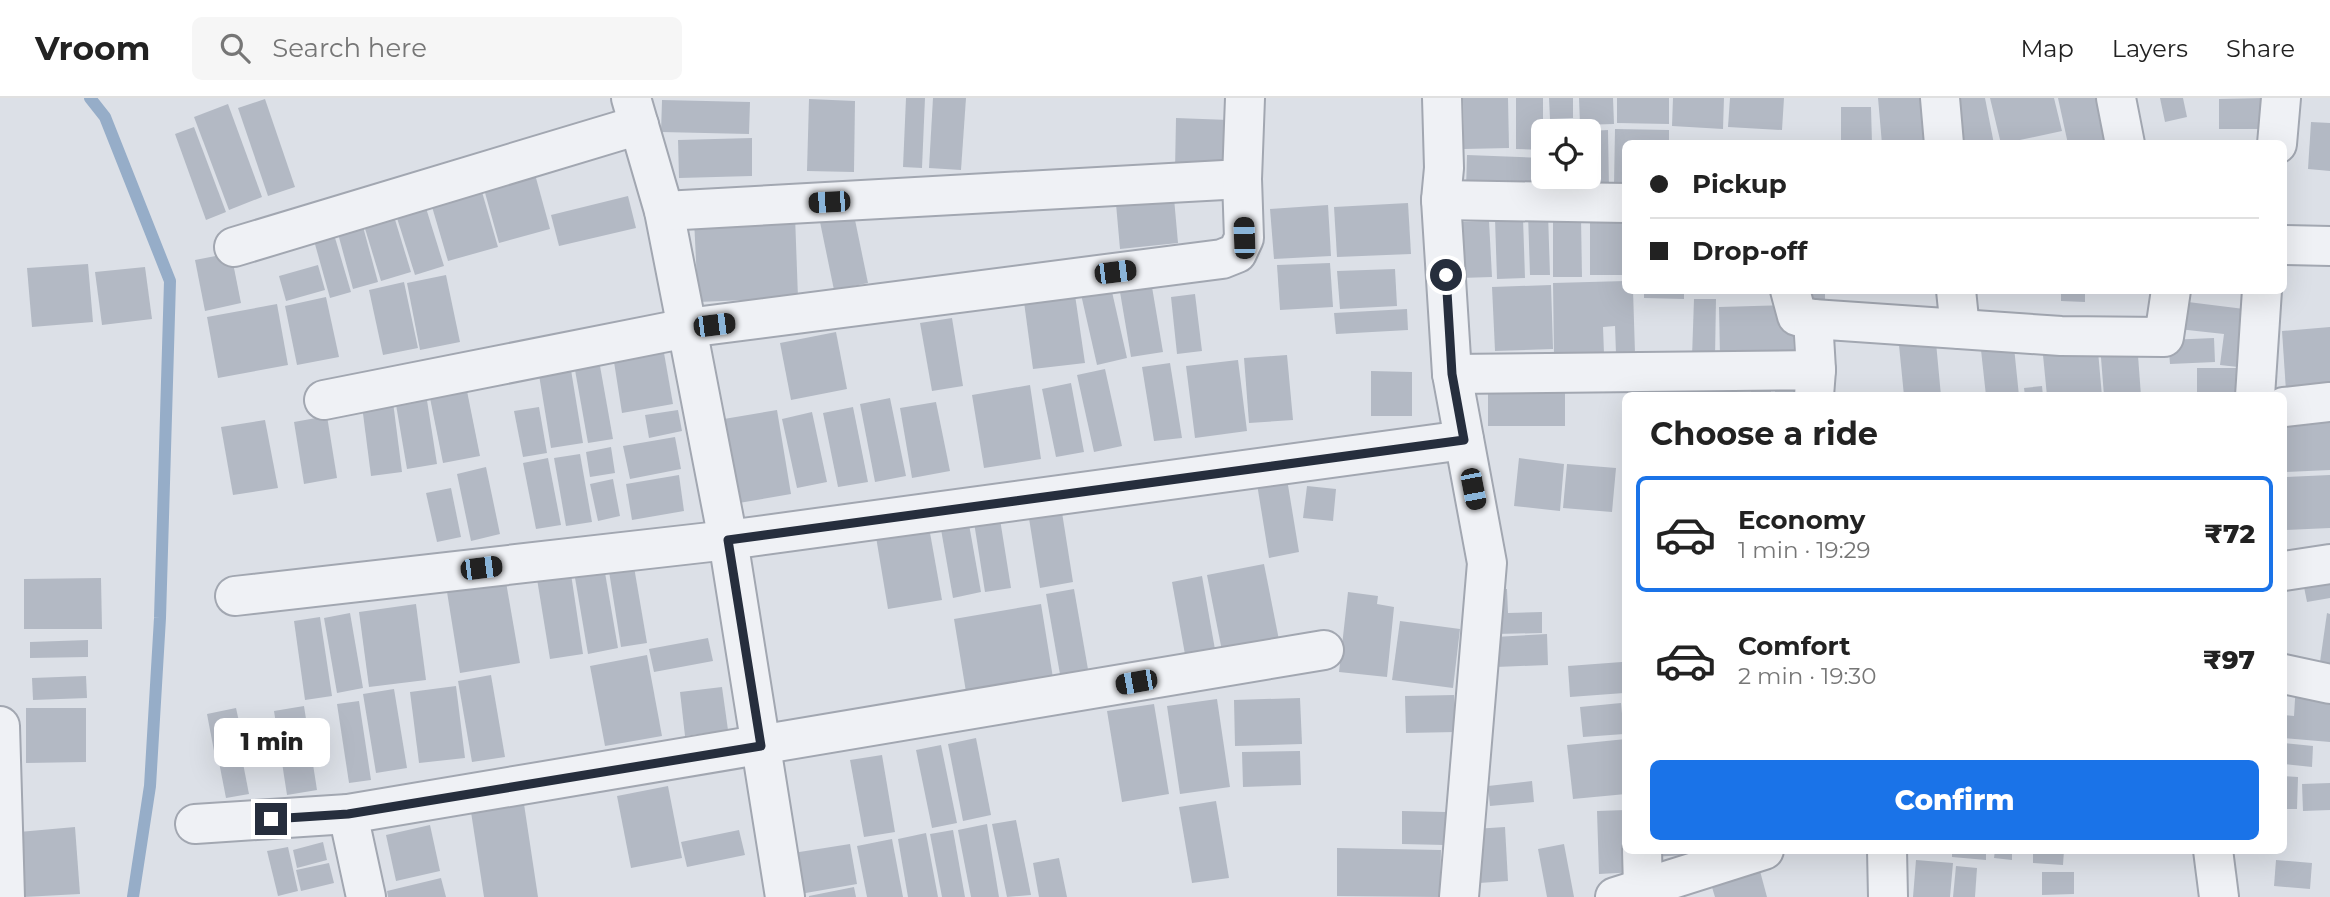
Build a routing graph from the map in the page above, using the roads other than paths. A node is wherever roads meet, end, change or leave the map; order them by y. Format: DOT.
graph roads {
  1 [pos="1245,98"];
  2 [pos="1442,98"];
  3 [pos="1940,98"];
  4 [pos="2116,98"];
  5 [pos="2281,98"];
  6 [pos="635,111"];
  7 [pos="1944,140"];
  8 [pos="2124,140"];
  9 [pos="2277,140"];
  10 [pos="1242,179"];
  11 [pos="1441,200"];
  12 [pos="1622,203"];
  13 [pos="664,211"];
  14 [pos="2287,245"];
  15 [pos="2330,246"];
  16 [pos="234,247"];
  17 [pos="1956,294"];
  18 [pos="2170,294"];
  19 [pos="2262,294"];
  20 [pos="1802,305"];
  21 [pos="687,328"];
  22 [pos="1959,329"];
  23 [pos="1452,374"];
  24 [pos="1815,383"];
  25 [pos="2255,392"];
  26 [pos="324,400"];
  27 [pos="2330,402"];
  28 [pos="2287,407"];
  29 [pos="1464,440"];
  30 [pos="728,540"];
  31 [pos="2330,564"];
  32 [pos="2287,571"];
  33 [pos="235,596"];
  34 [pos="1324,650"];
  35 [pos="2287,675"];
  36 [pos="2330,684"];
  37 [pos="0,726"];
  38 [pos="761,746"];
  39 [pos="348,814"];
  40 [pos="195,824"];
  41 [pos="1641,854"];
  42 [pos="1751,854"];
  43 [pos="1887,854"];
  44 [pos="2214,854"];
  45 [pos="1629,893"];
  46 [pos="5,897"];
  47 [pos="366,897"];
  48 [pos="785,897"];
  49 [pos="1459,897"];
  50 [pos="1888,897"];
  51 [pos="2219,897"];
  1 -- 10 [label="street"];
  2 -- 11 [label="street"];
  3 -- 7 [label="street"];
  4 -- 8 [label="street"];
  5 -- 9 [label="street"];
  6 -- 13 [label="street"];
  6 -- 16 [label="street"];
  10 -- 13 [label="street"];
  10 -- 21 [label="street"];
  11 -- 12 [label="street"];
  11 -- 23 [label="street"];
  13 -- 21 [label="street"];
  14 -- 15 [label="street"];
  17 -- 22 [label="street"];
  18 -- 22 [label="street"];
  19 -- 25 [label="street"];
  20 -- 22 [label="street"];
  20 -- 24 [label="street"];
  21 -- 26 [label="street"];
  21 -- 30 [label="street"];
  23 -- 24 [label="street"];
  23 -- 29 [label="street"];
  27 -- 28 [label="street"];
  29 -- 30 [label="street"];
  29 -- 49 [label="street"];
  30 -- 33 [label="street"];
  30 -- 38 [label="street"];
  31 -- 32 [label="street"];
  34 -- 38 [label="street"];
  35 -- 36 [label="street"];
  37 -- 46 [label="street"];
  38 -- 39 [label="street"];
  38 -- 48 [label="street"];
  39 -- 40 [label="street"];
  39 -- 47 [label="street"];
  41 -- 45 [label="street"];
  42 -- 45 [label="street"];
  43 -- 50 [label="street"];
  44 -- 51 [label="street"];
}
